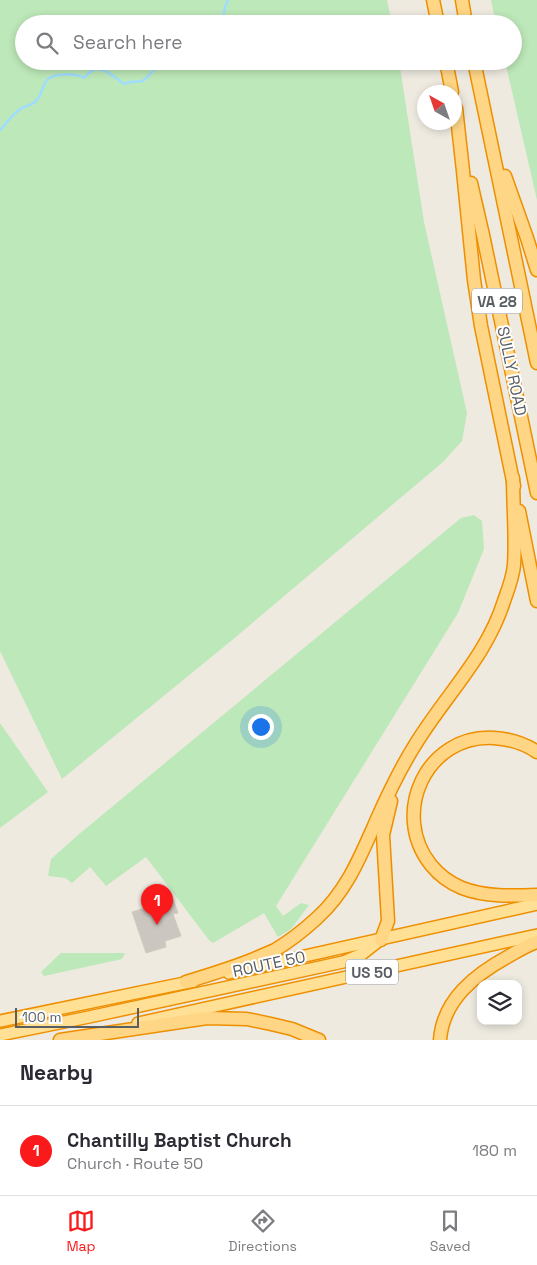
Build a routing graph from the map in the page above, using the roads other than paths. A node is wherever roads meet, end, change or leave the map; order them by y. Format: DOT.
graph roads {
  1 [pos="433,0"];
  2 [pos="462,0"];
  3 [pos="436,15"];
  4 [pos="464,15"];
  5 [pos="448,70"];
  6 [pos="476,70"];
  7 [pos="451,85"];
  8 [pos="487,121"];
  9 [pos="458,130"];
  10 [pos="460,130"];
  11 [pos="537,270"];
  12 [pos="537,363"];
  13 [pos="512,478"];
  14 [pos="537,493"];
  15 [pos="537,601"];
  16 [pos="537,752"];
  17 [pos="401,768"];
  18 [pos="537,895"];
  19 [pos="537,904"];
  20 [pos="537,935"];
  21 [pos="381,940"];
  22 [pos="537,942"];
  23 [pos="186,982"];
  24 [pos="0,1021"];
  25 [pos="0,1035"];
  26 [pos="56,1040"];
  27 [pos="60,1040"];
  28 [pos="319,1040"];
  29 [pos="440,1040"];
  1 -- 3 [label="highway"];
  2 -- 4 [label="highway"];
  5 -- 7 [label="highway"];
  6 -- 8 [label="highway, SULLY ROAD / VA 28"];
  8 -- 11 [label="highway"];
  8 -- 12 [label="highway, SULLY ROAD / VA 28"];
  9 -- 13 [label="highway"];
  10 -- 14 [label="highway, SULLY ROAD / VA 28"];
  13 -- 15 [label="highway"];
  13 -- 17 [label="highway"];
  16 -- 18 [label="highway"];
  17 -- 21 [label="highway"];
  17 -- 23 [label="highway"];
  19 -- 21 [label="highway, ROUTE 50 / US 50"];
  20 -- 26 [label="highway, ROUTE 50 / US 50"];
  21 -- 23 [label="highway, ROUTE 50 / US 50"];
  21 -- 25 [label="highway"];
  22 -- 29 [label="highway"];
  23 -- 24 [label="highway, ROUTE 50 / US 50"];
  27 -- 28 [label="highway"];
}
